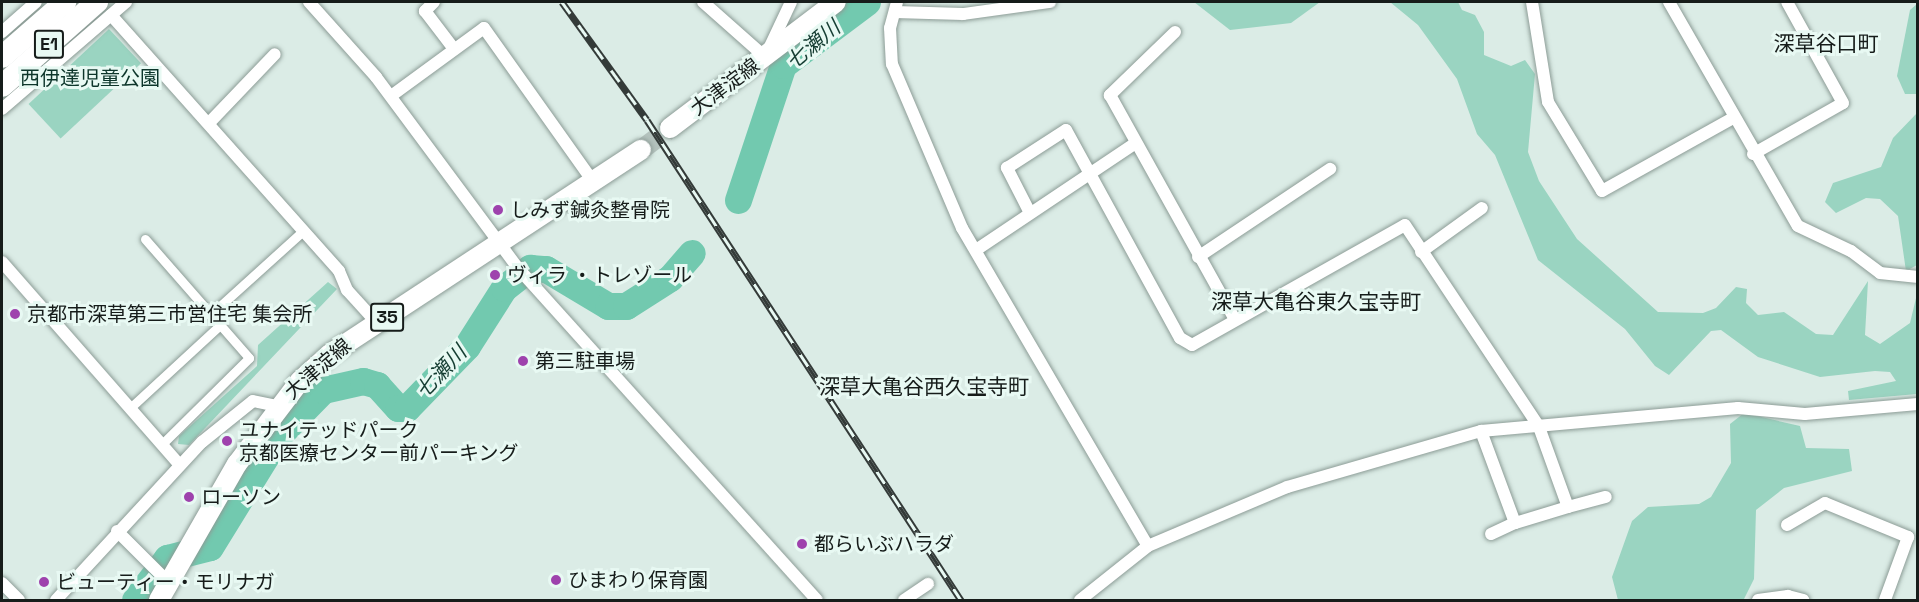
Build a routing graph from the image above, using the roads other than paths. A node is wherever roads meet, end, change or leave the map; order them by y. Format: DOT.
graph roads {
  1 [pos="36,2"];
  2 [pos="65,2"];
  3 [pos="126,2"];
  4 [pos="309,2"];
  5 [pos="434,2"];
  6 [pos="703,2"];
  7 [pos="791,2"];
  8 [pos="836,2"];
  9 [pos="1050,2"];
  10 [pos="1532,2"];
  11 [pos="1669,2"];
  12 [pos="1787,2"];
  13 [pos="896,7"];
  14 [pos="104,8"];
  15 [pos="2,32"];
  16 [pos="1175,33"];
  17 [pos="454,49"];
  18 [pos="275,54"];
  19 [pos="2,57"];
  20 [pos="765,57"];
  21 [pos="2,86"];
  22 [pos="391,96"];
  23 [pos="2,109"];
  24 [pos="1733,118"];
  25 [pos="209,123"];
  26 [pos="670,128"];
  27 [pos="1133,145"];
  28 [pos="641,150"];
  29 [pos="1753,154"];
  30 [pos="1329,170"];
  31 [pos="1087,172"];
  32 [pos="595,184"];
  33 [pos="1482,208"];
  34 [pos="1029,213"];
  35 [pos="303,231"];
  36 [pos="145,238"];
  37 [pos="502,246"];
  38 [pos="976,250"];
  39 [pos="1421,252"];
  40 [pos="1198,257"];
  41 [pos="4,268"];
  42 [pos="1916,277"];
  43 [pos="210,315"];
  44 [pos="1235,320"];
  45 [pos="377,324"];
  46 [pos="219,326"];
  47 [pos="1917,404"];
  48 [pos="277,406"];
  49 [pos="130,408"];
  50 [pos="1539,427"];
  51 [pos="1481,431"];
  52 [pos="162,444"];
  53 [pos="178,463"];
  54 [pos="1606,497"];
  55 [pos="1568,507"];
  56 [pos="1515,523"];
  57 [pos="1788,525"];
  58 [pos="117,531"];
  59 [pos="1491,534"];
  60 [pos="1148,546"];
  61 [pos="170,576"];
  62 [pos="2,583"];
  63 [pos="928,584"];
  64 [pos="19,600"];
  65 [pos="56,600"];
  66 [pos="159,600"];
  67 [pos="817,600"];
  68 [pos="904,600"];
  69 [pos="1080,600"];
  70 [pos="1758,600"];
  71 [pos="1803,600"];
  72 [pos="1885,600"];
  1 -- 15 [label="street"];
  2 -- 19 [label="highway, E1"];
  3 -- 14 [label="street"];
  4 -- 22 [label="street"];
  5 -- 17 [label="street"];
  6 -- 20 [label="street"];
  7 -- 20 [label="street"];
  8 -- 20 [label="main road, 大津淀線"];
  9 -- 13 [label="street"];
  10 -- 24 [label="street"];
  11 -- 24 [label="street"];
  12 -- 29 [label="street"];
  13 -- 38 [label="street"];
  14 -- 21 [label="highway, E1"];
  14 -- 23 [label="street"];
  14 -- 25 [label="street"];
  16 -- 27 [label="street"];
  17 -- 22 [label="street"];
  17 -- 32 [label="street"];
  18 -- 25 [label="street"];
  20 -- 26 [label="main road, 大津淀線"];
  22 -- 37 [label="street"];
  24 -- 29 [label="street"];
  25 -- 35 [label="street"];
  27 -- 31 [label="street"];
  27 -- 40 [label="street"];
  28 -- 32 [label="main road, 大津淀線 / 35"];
  29 -- 42 [label="street"];
  30 -- 40 [label="street"];
  31 -- 34 [label="street"];
  31 -- 34 [label="street"];
  31 -- 44 [label="street"];
  32 -- 37 [label="main road, 大津淀線 / 35"];
  33 -- 39 [label="street"];
  34 -- 38 [label="street"];
  35 -- 43 [label="street"];
  35 -- 45 [label="street"];
  36 -- 43 [label="street"];
  37 -- 45 [label="main road, 大津淀線 / 35"];
  37 -- 67 [label="street"];
  38 -- 60 [label="street"];
  39 -- 44 [label="street"];
  39 -- 50 [label="street"];
  40 -- 44 [label="street"];
  41 -- 49 [label="street"];
  43 -- 46 [label="street"];
  45 -- 48 [label="main road, 大津淀線 / 35"];
  46 -- 49 [label="street"];
  46 -- 52 [label="street"];
  47 -- 50 [label="street"];
  48 -- 53 [label="street"];
  48 -- 61 [label="main road, 大津淀線 / 35"];
  49 -- 52 [label="street"];
  50 -- 51 [label="street"];
  50 -- 55 [label="street"];
  51 -- 56 [label="street"];
  51 -- 60 [label="street"];
  52 -- 53 [label="street"];
  53 -- 58 [label="street"];
  54 -- 55 [label="street"];
  55 -- 56 [label="street"];
  56 -- 59 [label="street"];
  57 -- 72 [label="street"];
  58 -- 61 [label="street"];
  58 -- 65 [label="street"];
  60 -- 69 [label="street"];
  61 -- 66 [label="main road, 大津淀線 / 35"];
  62 -- 64 [label="street"];
  63 -- 68 [label="street"];
  70 -- 71 [label="street"];
}
